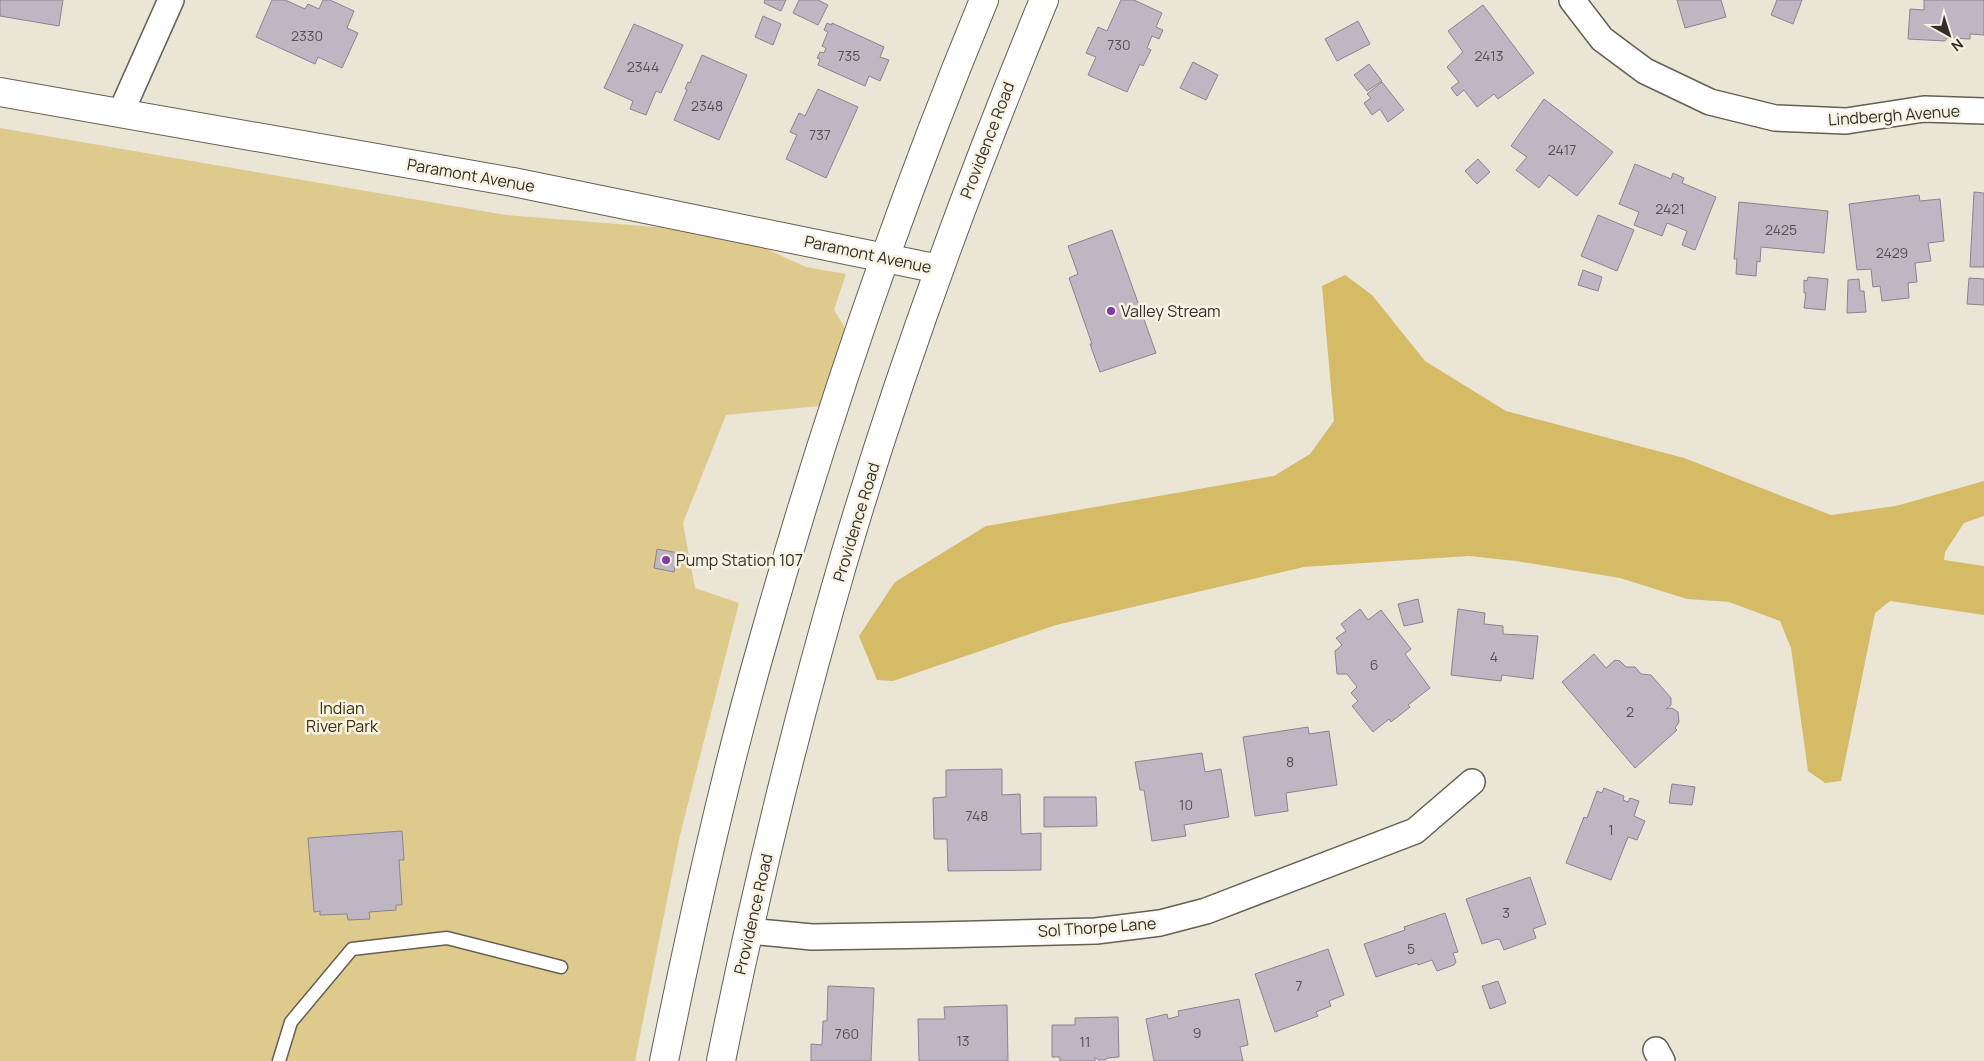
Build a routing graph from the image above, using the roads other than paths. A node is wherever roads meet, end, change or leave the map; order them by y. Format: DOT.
graph roads {
  1 [pos="171,0"];
  2 [pos="984,0"];
  3 [pos="1044,0"];
  4 [pos="1572,0"];
  5 [pos="0,92"];
  6 [pos="1984,111"];
  7 [pos="121,112"];
  8 [pos="884,258"];
  9 [pos="939,269"];
  10 [pos="1472,782"];
  11 [pos="748,931"];
  12 [pos="562,967"];
  13 [pos="280,1061"];
  14 [pos="664,1061"];
  15 [pos="721,1061"];
  1 -- 7 [label="street"];
  2 -- 8 [label="main road"];
  3 -- 9 [label="main road, Providence Road"];
  4 -- 6 [label="street, Lindbergh Avenue"];
  5 -- 7 [label="main road, Paramont Avenue"];
  7 -- 8 [label="main road, Paramont Avenue"];
  8 -- 9 [label="main road, Paramont Avenue"];
  8 -- 14 [label="main road"];
  9 -- 11 [label="main road, Providence Road"];
  10 -- 11 [label="street, Sol Thorpe Lane"];
  11 -- 15 [label="main road, Providence Road"];
  12 -- 13 [label="lane"];
}
